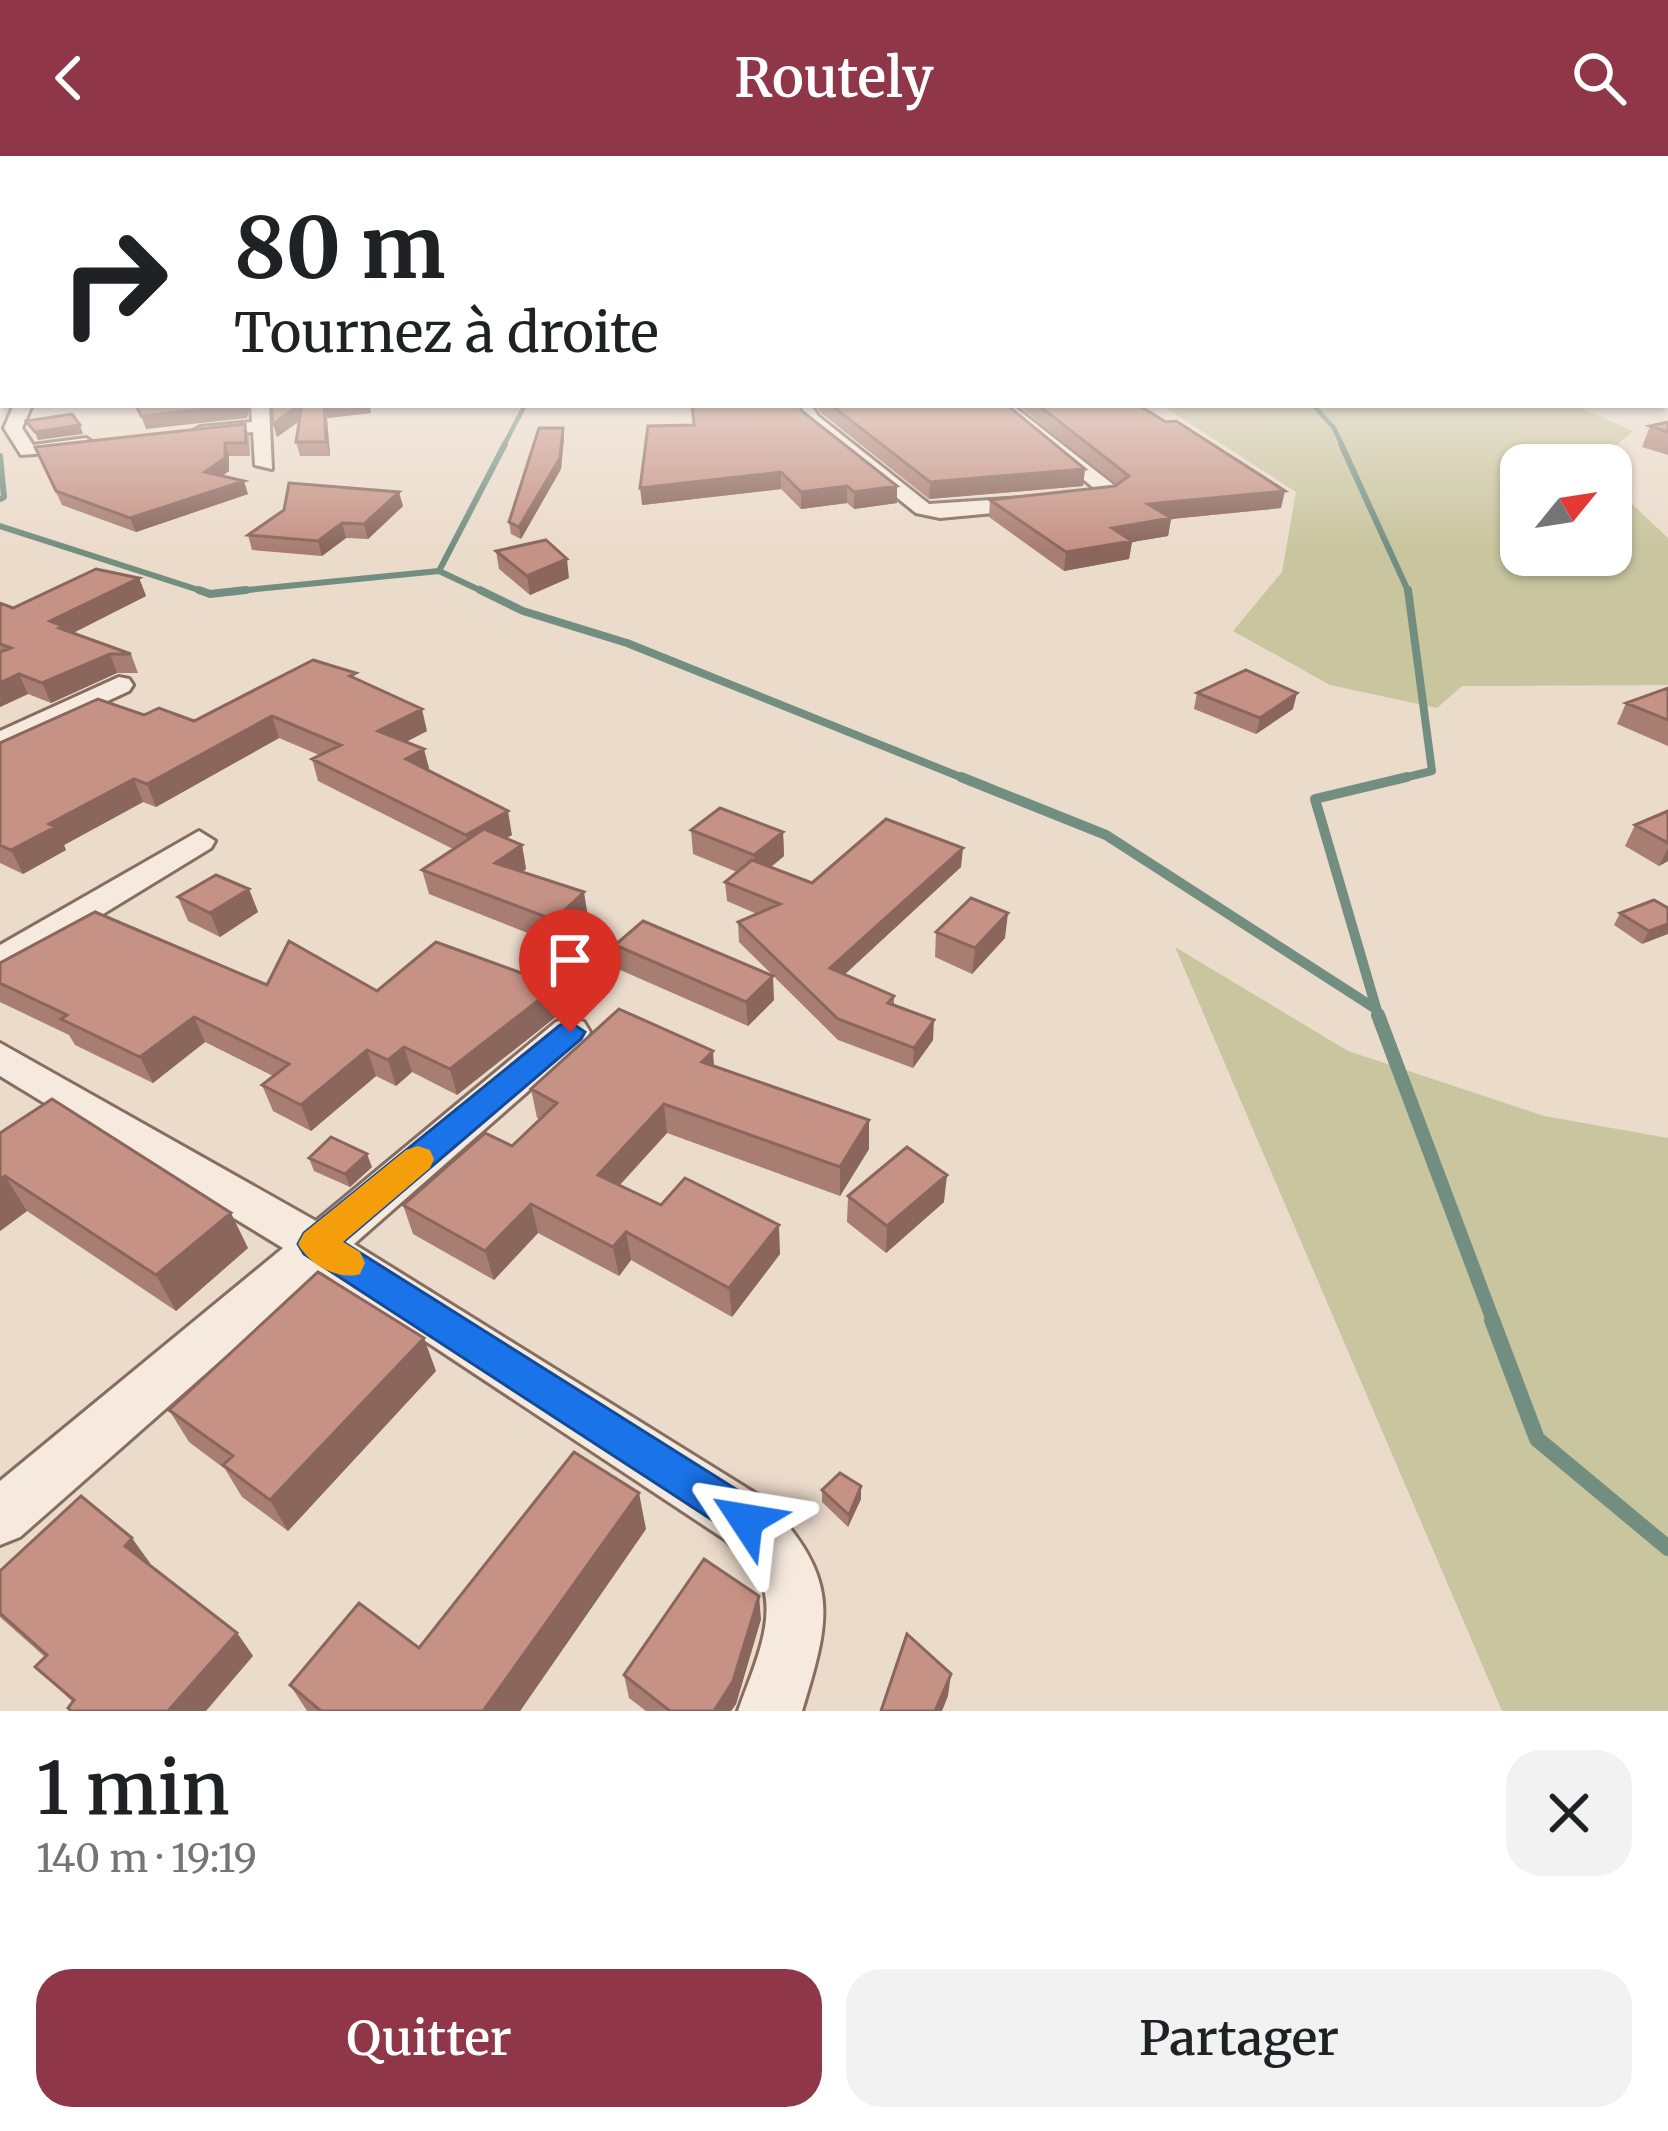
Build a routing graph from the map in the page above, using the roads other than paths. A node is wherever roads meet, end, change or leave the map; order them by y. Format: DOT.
graph roads {
  1 [pos="22,408"];
  2 [pos="260,408"];
  3 [pos="804,408"];
  4 [pos="1005,408"];
  5 [pos="262,426"];
  6 [pos="184,433"];
  7 [pos="96,442"];
  8 [pos="266,465"];
  9 [pos="119,685"];
  10 [pos="0,742"];
  11 [pos="199,841"];
  12 [pos="0,962"];
  13 [pos="570,1032"];
  14 [pos="0,1058"];
  15 [pos="316,1244"];
  16 [pos="0,1516"];
  17 [pos="770,1711"];
  1 -- 7 [label="street"];
  2 -- 5 [label="street"];
  3 -- 4 [label="street"];
  5 -- 6 [label="street"];
  5 -- 8 [label="street"];
  9 -- 10 [label="street"];
  11 -- 12 [label="street"];
  13 -- 15 [label="street"];
  14 -- 15 [label="street"];
  15 -- 16 [label="street"];
  15 -- 17 [label="street"];
}
